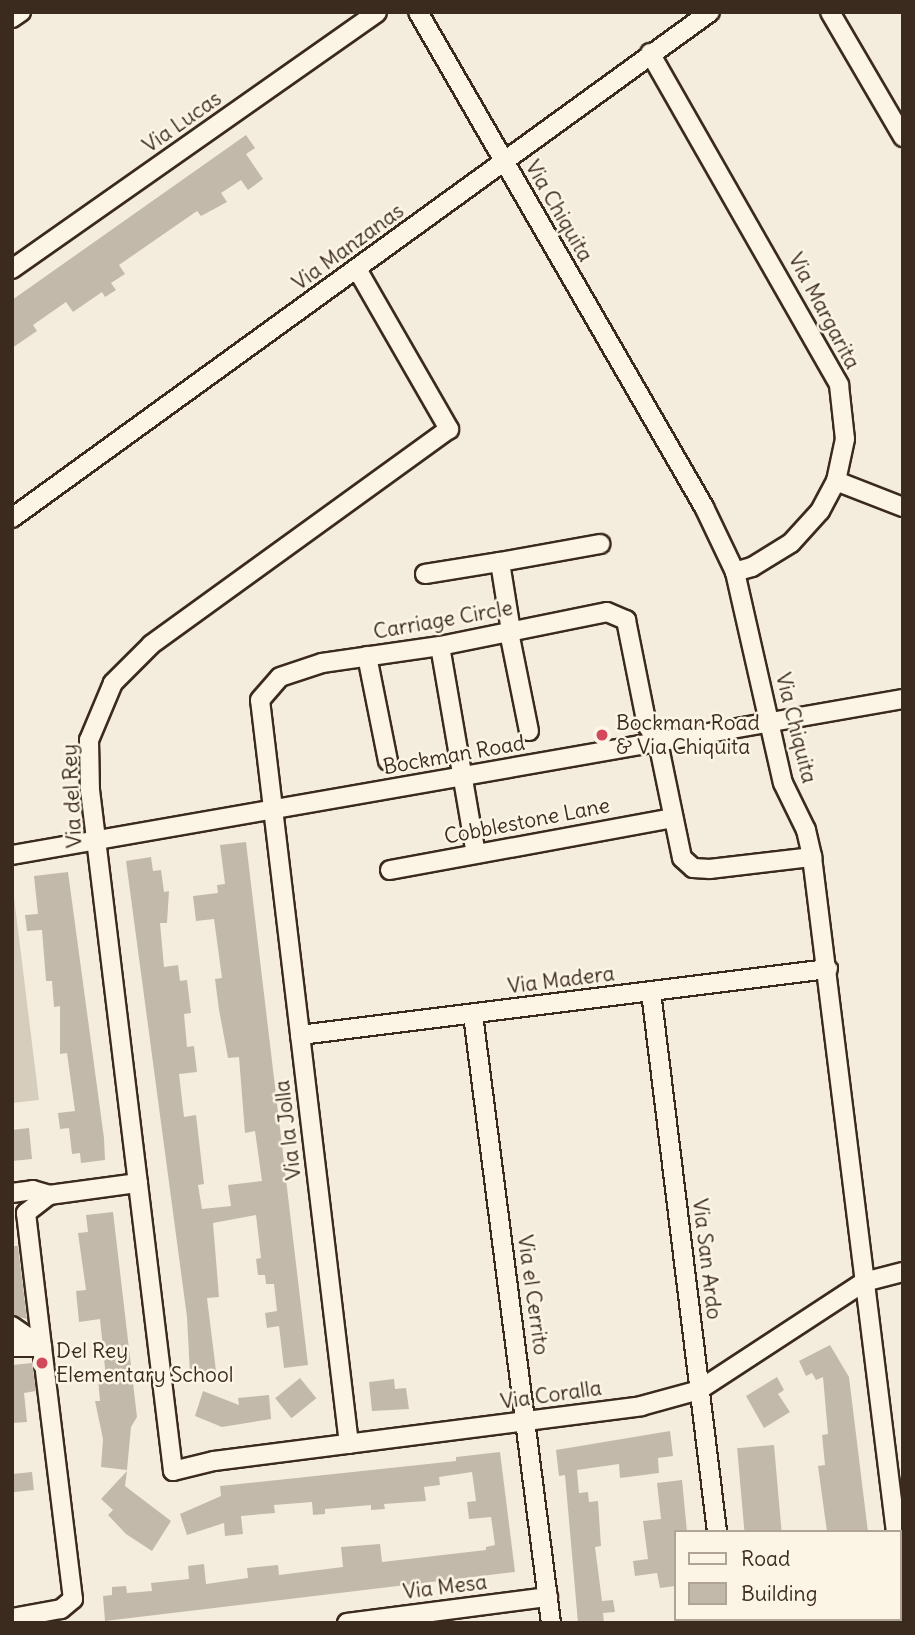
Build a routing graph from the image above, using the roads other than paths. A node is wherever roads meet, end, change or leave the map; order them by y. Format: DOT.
graph roads {
  1 [pos="21,12"];
  2 [pos="377,12"];
  3 [pos="418,12"];
  4 [pos="710,12"];
  5 [pos="830,12"];
  6 [pos="12,18"];
  7 [pos="650,53"];
  8 [pos="903,137"];
  9 [pos="504,160"];
  10 [pos="357,268"];
  11 [pos="12,269"];
  12 [pos="836,481"];
  13 [pos="903,507"];
  14 [pos="12,518"];
  15 [pos="600,544"];
  16 [pos="500,562"];
  17 [pos="735,572"];
  18 [pos="425,574"];
  19 [pos="510,631"];
  20 [pos="440,646"];
  21 [pos="367,656"];
  22 [pos="903,699"];
  23 [pos="768,722"];
  24 [pos="529,731"];
  25 [pos="658,742"];
  26 [pos="388,761"];
  27 [pos="466,777"];
  28 [pos="272,810"];
  29 [pos="672,818"];
  30 [pos="97,841"];
  31 [pos="477,854"];
  32 [pos="12,855"];
  33 [pos="812,856"];
  34 [pos="390,870"];
  35 [pos="828,969"];
  36 [pos="651,992"];
  37 [pos="473,1015"];
  38 [pos="300,1035"];
  39 [pos="138,1183"];
  40 [pos="12,1193"];
  41 [pos="49,1195"];
  42 [pos="903,1272"];
  43 [pos="864,1282"];
  44 [pos="12,1326"];
  45 [pos="42,1347"];
  46 [pos="12,1348"];
  47 [pos="699,1390"];
  48 [pos="527,1422"];
  49 [pos="349,1444"];
  50 [pos="173,1471"];
  51 [pos="717,1530"];
  52 [pos="896,1530"];
  53 [pos="548,1597"];
  54 [pos="12,1618"];
  55 [pos="371,1621"];
  56 [pos="347,1623"];
  57 [pos="551,1623"];
  1 -- 6 [label="street"];
  2 -- 11 [label="street, Via Lucas"];
  3 -- 9 [label="street, Via Chiquita"];
  4 -- 7 [label="street, Via Manzanas"];
  5 -- 8 [label="street"];
  7 -- 9 [label="street, Via Manzanas"];
  7 -- 12 [label="street, Via Margarita"];
  9 -- 10 [label="street, Via Manzanas"];
  9 -- 17 [label="street, Via Chiquita"];
  10 -- 14 [label="street, Via Manzanas"];
  10 -- 30 [label="street, Via del Rey"];
  12 -- 13 [label="street"];
  12 -- 17 [label="street, Via Margarita"];
  15 -- 16 [label="street"];
  16 -- 18 [label="street"];
  16 -- 19 [label="street"];
  17 -- 23 [label="street, Via Chiquita"];
  19 -- 20 [label="street, Carriage Circle"];
  19 -- 24 [label="street"];
  19 -- 25 [label="street, Carriage Circle"];
  20 -- 21 [label="street, Carriage Circle"];
  20 -- 27 [label="street"];
  21 -- 26 [label="street"];
  21 -- 28 [label="street, Carriage Circle"];
  22 -- 23 [label="street, Bockman Road"];
  23 -- 25 [label="street, Bockman Road"];
  23 -- 33 [label="street, Via Chiquita"];
  25 -- 27 [label="street, Bockman Road"];
  25 -- 29 [label="street"];
  27 -- 28 [label="street, Bockman Road"];
  27 -- 31 [label="street"];
  28 -- 30 [label="street, Bockman Road"];
  28 -- 38 [label="street, Via la Jolla"];
  29 -- 31 [label="street, Cobblestone Lane"];
  29 -- 33 [label="street"];
  30 -- 32 [label="street, Bockman Road"];
  30 -- 39 [label="street, Via del Rey"];
  31 -- 34 [label="street, Cobblestone Lane"];
  33 -- 35 [label="street, Via Chiquita"];
  35 -- 36 [label="street, Via Madera"];
  35 -- 43 [label="street, Via Chiquita"];
  36 -- 37 [label="street, Via Madera"];
  36 -- 47 [label="street, Via San Ardo"];
  37 -- 38 [label="street, Via Madera"];
  37 -- 48 [label="street, Via el Cerrito"];
  38 -- 49 [label="street, Via la Jolla"];
  39 -- 41 [label="street"];
  39 -- 50 [label="street, Via del Rey"];
  40 -- 41 [label="street"];
  41 -- 45 [label="street"];
  42 -- 43 [label="street, Via Coralla"];
  43 -- 47 [label="street, Via Coralla"];
  43 -- 52 [label="street, Via Chiquita"];
  44 -- 45 [label="street"];
  45 -- 46 [label="street"];
  45 -- 54 [label="street"];
  47 -- 48 [label="street, Via Coralla"];
  47 -- 51 [label="street, Via San Ardo"];
  48 -- 49 [label="street, Via Coralla"];
  48 -- 53 [label="street, Via el Cerrito"];
  49 -- 50 [label="street, Via Coralla"];
  53 -- 55 [label="street, Via Mesa"];
  53 -- 57 [label="street, Via el Cerrito"];
  55 -- 56 [label="street, Via Mesa"];
}
